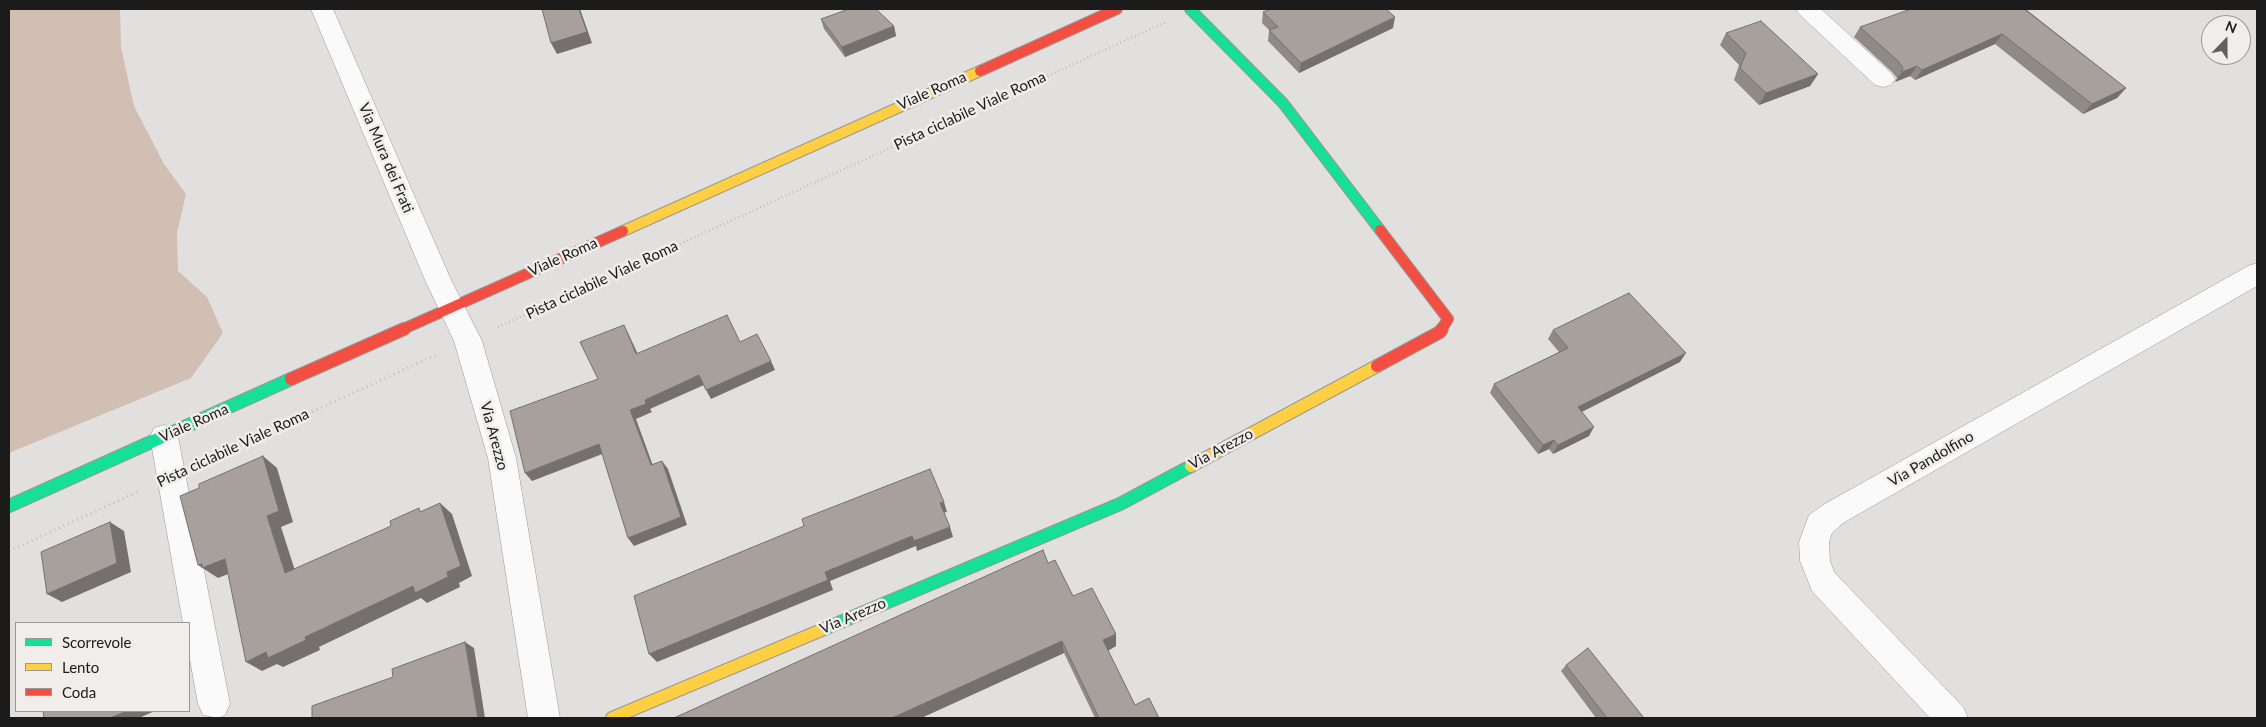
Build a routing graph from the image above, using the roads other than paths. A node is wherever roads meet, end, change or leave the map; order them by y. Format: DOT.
graph roads {
  1 [pos="322,9"];
  2 [pos="1117,9"];
  3 [pos="1807,9"];
  4 [pos="1190,10"];
  5 [pos="1883,79"];
  6 [pos="2257,273"];
  7 [pos="451,307"];
  8 [pos="164,437"];
  9 [pos="9,506"];
  10 [pos="214,704"];
  11 [pos="544,718"];
  12 [pos="612,718"];
  13 [pos="1952,718"];
  1 -- 7 [label="street, Via Mura dei Frati"];
  2 -- 7 [label="street, Viale Roma"];
  3 -- 5 [label="street"];
  4 -- 12 [label="street, Via Arezzo"];
  6 -- 13 [label="street, Via Pandolfino"];
  7 -- 8 [label="street, Viale Roma"];
  7 -- 11 [label="street, Via Arezzo"];
  8 -- 9 [label="street, Viale Roma"];
  8 -- 10 [label="street"];
}
